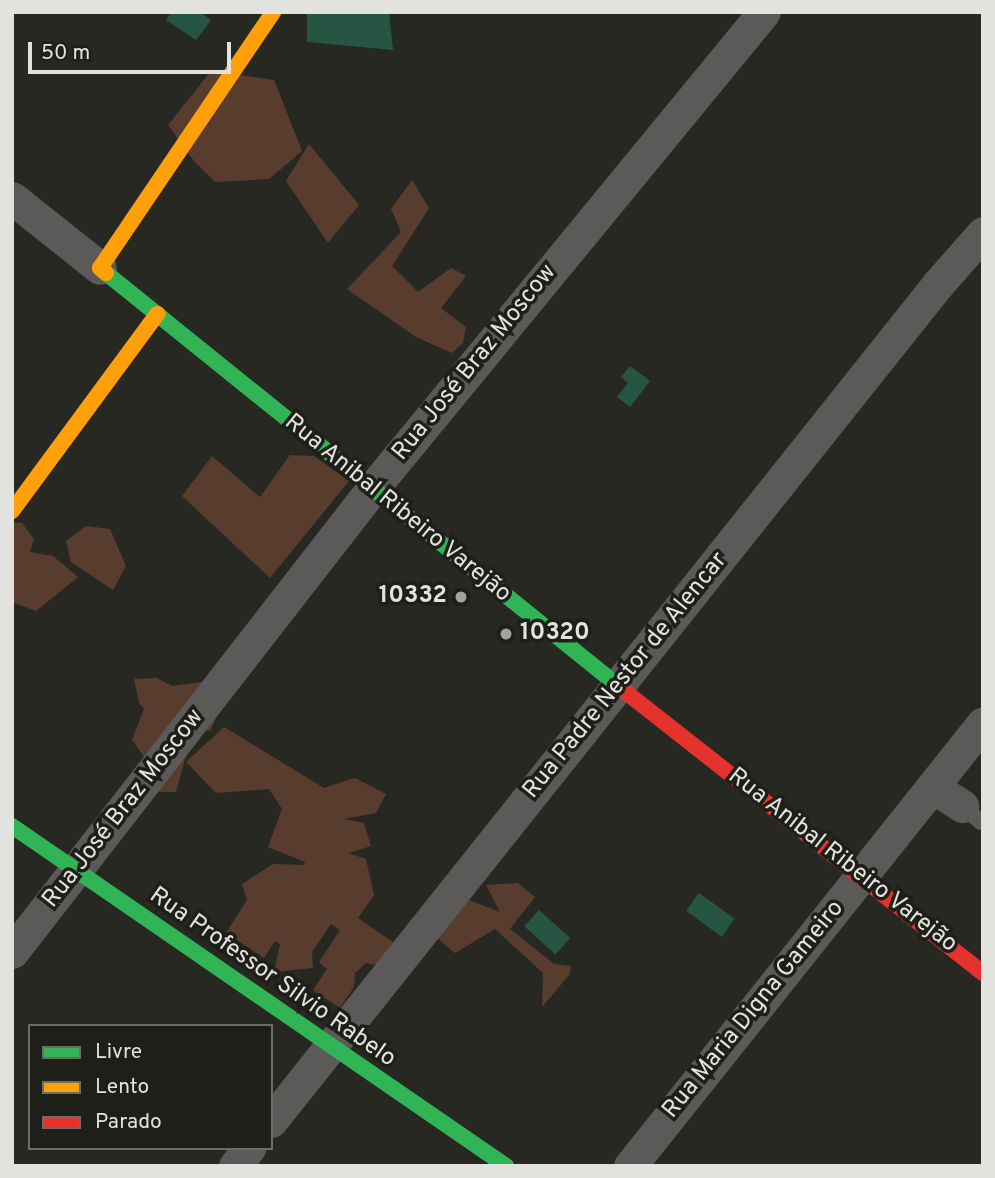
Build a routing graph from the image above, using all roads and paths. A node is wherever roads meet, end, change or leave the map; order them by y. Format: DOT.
graph roads {
  1 [pos="273,12"];
  2 [pos="754,16"];
  3 [pos="12,198"];
  4 [pos="983,233"];
  5 [pos="100,268"];
  6 [pos="157,314"];
  7 [pos="372,489"];
  8 [pos="12,512"];
  9 [pos="618,686"];
  10 [pos="983,723"];
  11 [pos="933,787"];
  12 [pos="972,814"];
  13 [pos="12,826"];
  14 [pos="77,871"];
  15 [pos="862,876"];
  16 [pos="12,953"];
  17 [pos="983,973"];
  18 [pos="331,1046"];
  19 [pos="273,1118"];
  20 [pos="247,1150"];
  21 [pos="235,1166"];
  22 [pos="506,1166"];
  23 [pos="630,1166"];
  1 -- 5 [label="street"];
  2 -- 7 [label="street, Rua José Braz Moscow"];
  3 -- 5 [label="street, Rua Anibal Ribeiro Varejão"];
  4 -- 9 [label="street, Rua Padre Nestor de Alencar"];
  5 -- 6 [label="street, Rua Anibal Ribeiro Varejão"];
  6 -- 7 [label="street, Rua Anibal Ribeiro Varejão"];
  6 -- 8 [label="street"];
  7 -- 9 [label="street, Rua Anibal Ribeiro Varejão"];
  7 -- 14 [label="street, Rua José Braz Moscow"];
  9 -- 15 [label="street, Rua Anibal Ribeiro Varejão"];
  9 -- 18 [label="street, Rua Padre Nestor de Alencar"];
  10 -- 11 [label="street, Rua Maria Digna Gameiro"];
  11 -- 12 [label="street"];
  11 -- 15 [label="street, Rua Maria Digna Gameiro"];
  13 -- 14 [label="street, Rua Professor Silvio Rabelo"];
  14 -- 16 [label="street, Rua José Braz Moscow"];
  14 -- 18 [label="street, Rua Professor Silvio Rabelo"];
  15 -- 17 [label="street, Rua Anibal Ribeiro Varejão"];
  15 -- 23 [label="street, Rua Maria Digna Gameiro"];
  18 -- 19 [label="street, Rua Padre Nestor de Alencar"];
  18 -- 22 [label="street, Rua Professor Silvio Rabelo"];
  20 -- 21 [label="street"];
}
